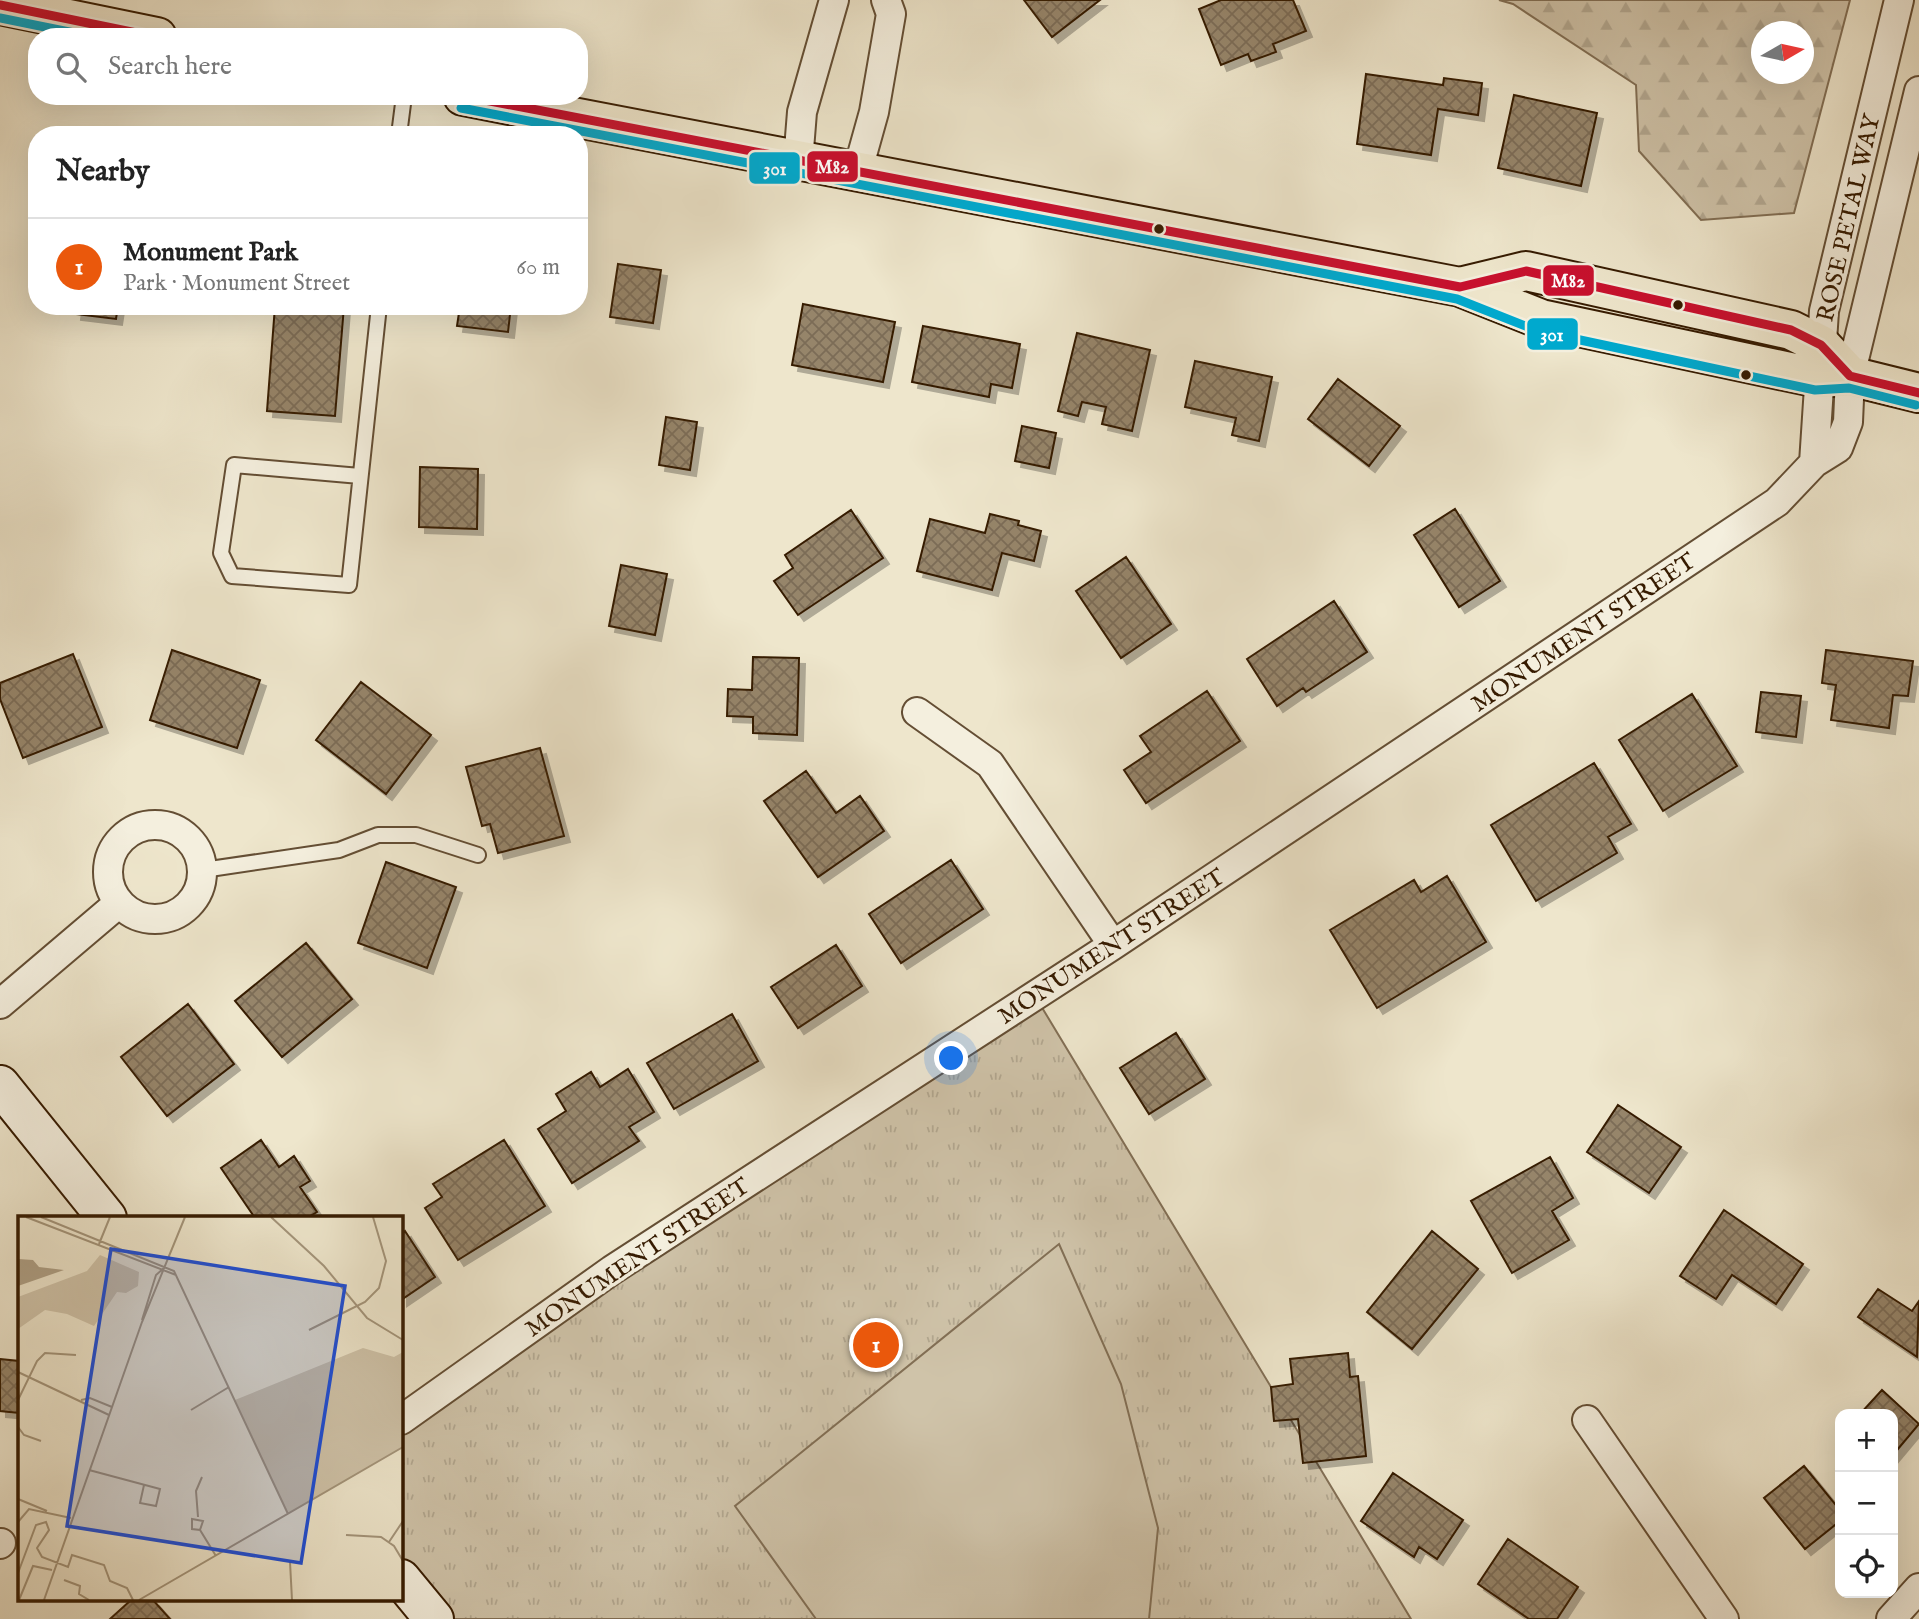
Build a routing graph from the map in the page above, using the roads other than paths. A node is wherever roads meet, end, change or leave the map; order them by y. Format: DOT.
graph roads {
  1 [pos="834,0"];
  2 [pos="886,0"];
  3 [pos="1899,0"];
  4 [pos="0,5"];
  5 [pos="61,8"];
  6 [pos="127,28"];
  7 [pos="1919,92"];
  8 [pos="403,105"];
  9 [pos="509,105"];
  10 [pos="400,126"];
  11 [pos="798,162"];
  12 [pos="857,173"];
  13 [pos="378,315"];
  14 [pos="1830,366"];
  15 [pos="1919,393"];
  16 [pos="1814,463"];
  17 [pos="360,476"];
  18 [pos="917,712"];
  19 [pos="478,855"];
  20 [pos="204,870"];
  21 [pos="119,903"];
  22 [pos="1113,945"];
  23 [pos="0,1004"];
  24 [pos="0,1085"];
  25 [pos="105,1216"];
  26 [pos="402,1419"];
  27 [pos="1587,1420"];
  28 [pos="402,1580"];
  29 [pos="1919,1588"];
  30 [pos="434,1619"];
  31 [pos="1724,1619"];
  32 [pos="1891,1619"];
  1 -- 11 [label="street"];
  2 -- 12 [label="street"];
  3 -- 14 [label="street, ROSE PETAL WAY"];
  4 -- 5 [label="main road"];
  5 -- 6 [label="main road"];
  7 -- 14 [label="street, ROSE PETAL WAY"];
  8 -- 10 [label="lane"];
  9 -- 11 [label="main road"];
  11 -- 12 [label="main road"];
  12 -- 14 [label="main road"];
  13 -- 17 [label="lane"];
  14 -- 15 [label="main road"];
  14 -- 16 [label="street, ROSE PETAL WAY"];
  16 -- 22 [label="street, MONUMENT STREET"];
  17 -- 17 [label="lane"];
  18 -- 22 [label="street"];
  19 -- 20 [label="lane"];
  20 -- 21 [label="street"];
  20 -- 21 [label="street"];
  21 -- 23 [label="street"];
  22 -- 26 [label="street, MONUMENT STREET"];
  24 -- 25 [label="main road"];
  27 -- 31 [label="street"];
  28 -- 30 [label="main road"];
  29 -- 32 [label="street"];
}
